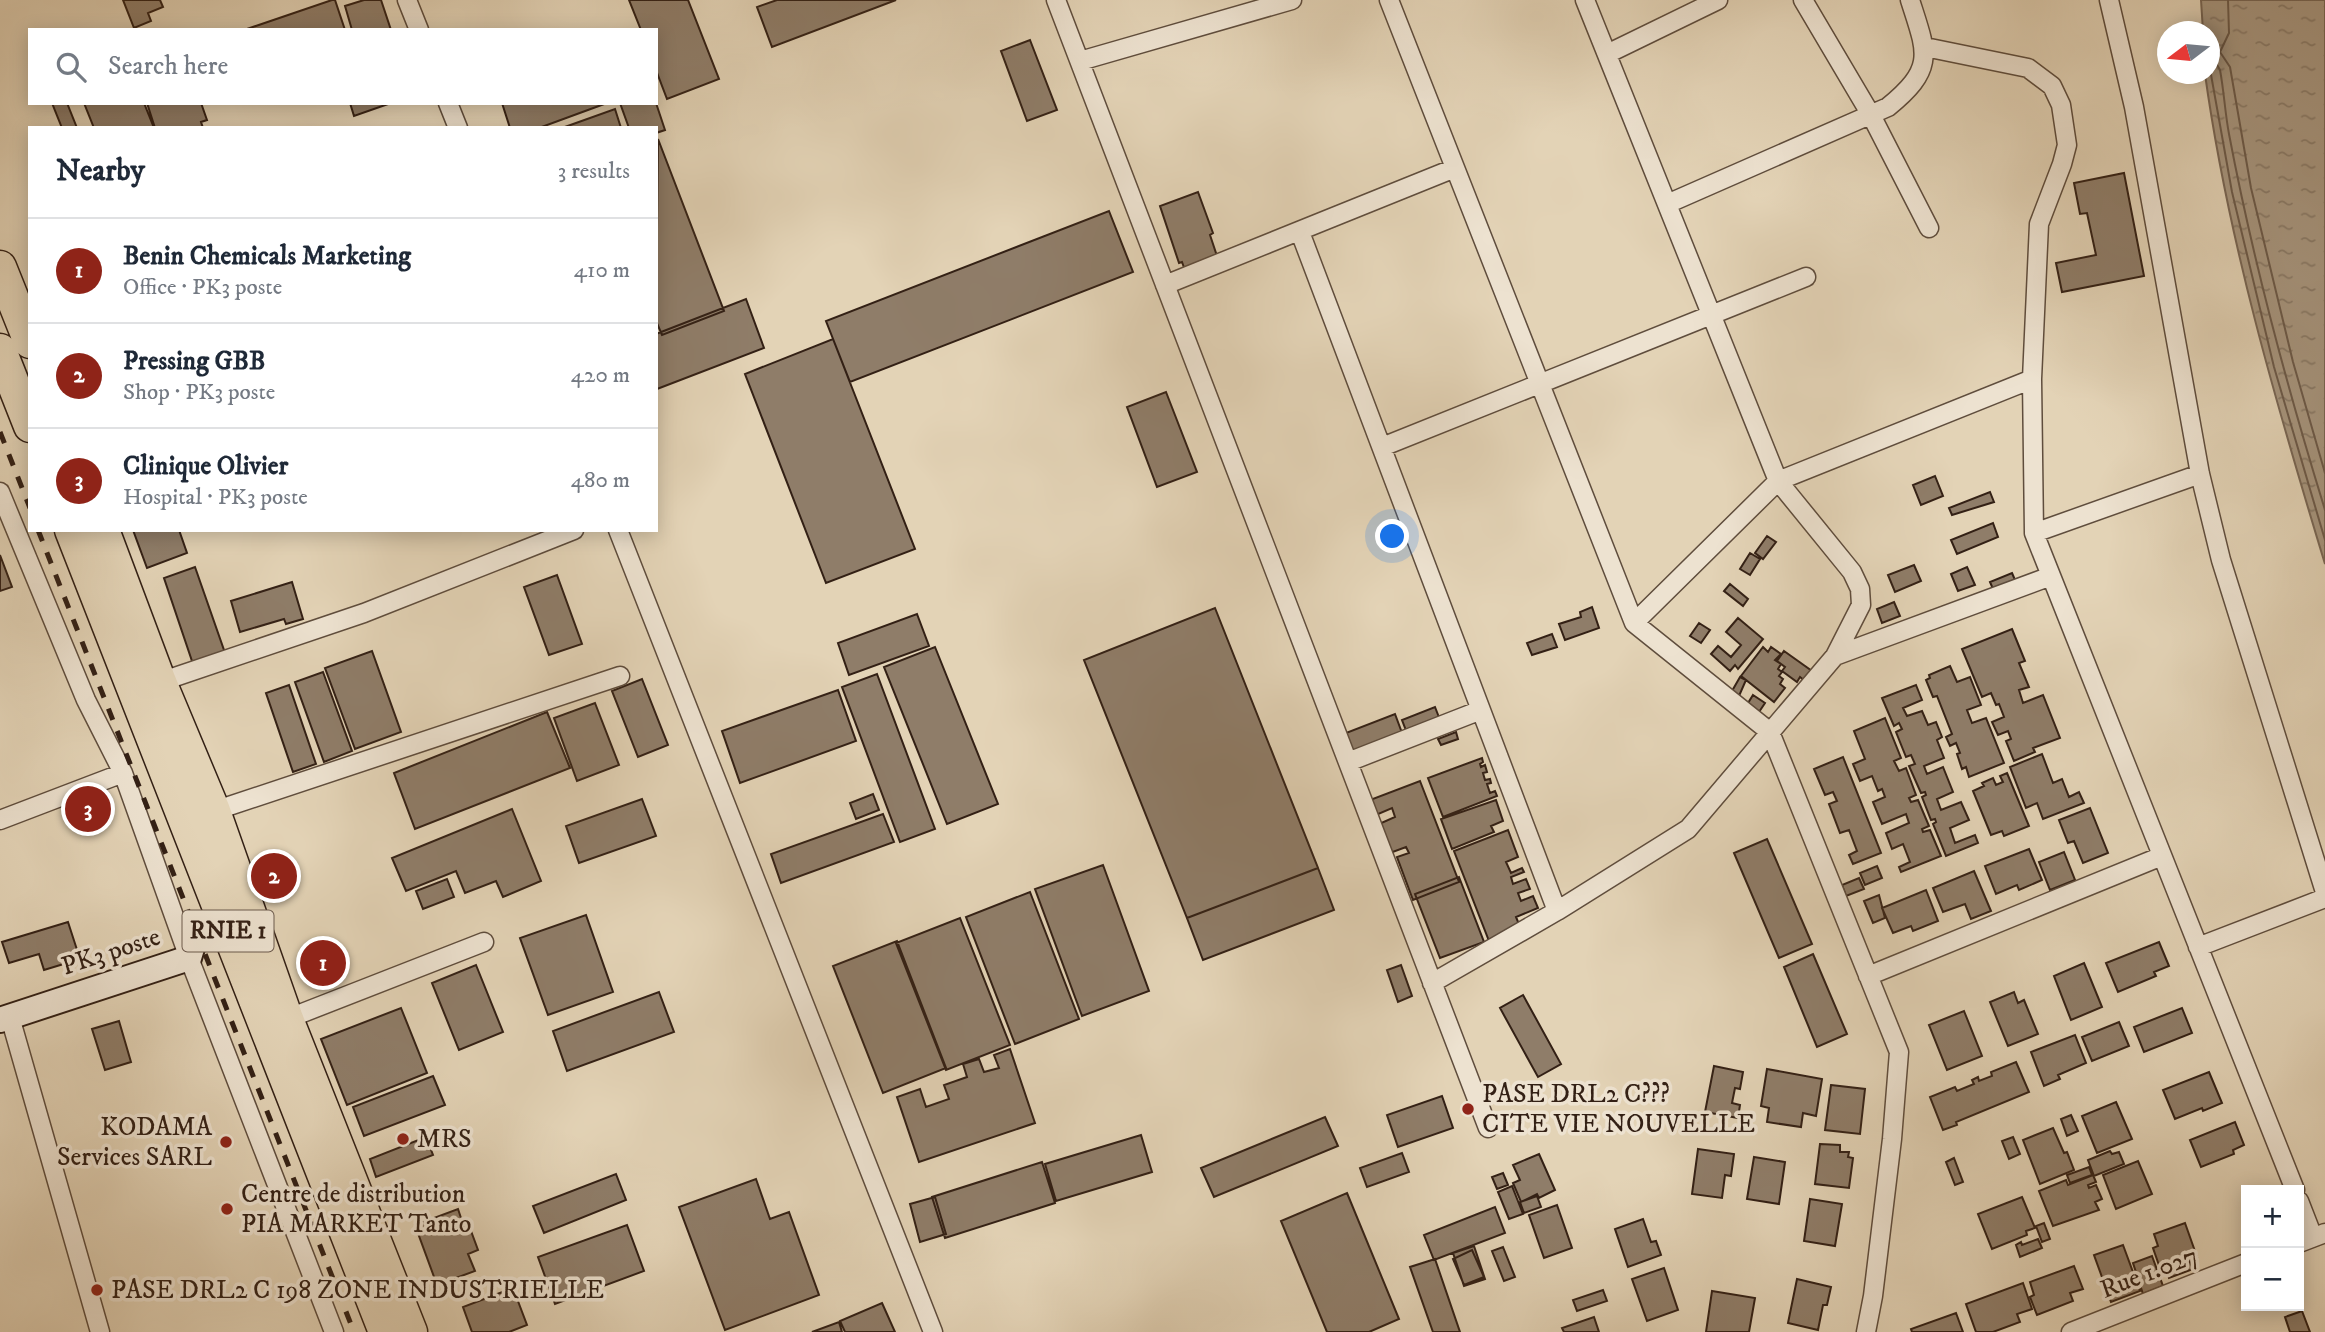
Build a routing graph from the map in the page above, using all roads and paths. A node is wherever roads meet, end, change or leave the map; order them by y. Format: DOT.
graph roads {
  1 [pos="407,0"];
  2 [pos="1056,0"];
  3 [pos="1292,0"];
  4 [pos="1389,0"];
  5 [pos="1585,0"];
  6 [pos="1718,0"];
  7 [pos="1803,0"];
  8 [pos="1910,0"];
  9 [pos="2109,0"];
  10 [pos="418,28"];
  11 [pos="1925,47"];
  12 [pos="1607,54"];
  13 [pos="1080,61"];
  14 [pos="449,105"];
  15 [pos="1871,114"];
  16 [pos="457,126"];
  17 [pos="1455,168"];
  18 [pos="1667,204"];
  19 [pos="1929,228"];
  20 [pos="1300,232"];
  21 [pos="0,267"];
  22 [pos="1806,277"];
  23 [pos="1165,285"];
  24 [pos="1711,315"];
  25 [pos="28,337"];
  26 [pos="0,350"];
  27 [pos="2032,379"];
  28 [pos="1539,384"];
  29 [pos="28,421"];
  30 [pos="1382,447"];
  31 [pos="2200,474"];
  32 [pos="1778,481"];
  33 [pos="0,492"];
  34 [pos="72,532"];
  35 [pos="104,532"];
  36 [pos="569,532"];
  37 [pos="619,532"];
  38 [pos="2034,533"];
  39 [pos="2051,576"];
  40 [pos="1634,623"];
  41 [pos="1835,656"];
  42 [pos="620,676"];
  43 [pos="160,682"];
  44 [pos="1481,710"];
  45 [pos="1770,732"];
  46 [pos="1348,762"];
  47 [pos="123,773"];
  48 [pos="214,811"];
  49 [pos="0,820"];
  50 [pos="2162,856"];
  51 [pos="2325,892"];
  52 [pos="2325,898"];
  53 [pos="1557,911"];
  54 [pos="225,923"];
  55 [pos="485,942"];
  56 [pos="2198,947"];
  57 [pos="189,958"];
  58 [pos="1868,976"];
  59 [pos="1432,983"];
  60 [pos="5,1018"];
  61 [pos="287,1019"];
  62 [pos="1488,1128"];
  63 [pos="2293,1185"];
  64 [pos="2304,1215"];
  65 [pos="2312,1238"];
  66 [pos="2241,1265"];
  67 [pos="329,1330"];
  68 [pos="100,1332"];
  69 [pos="384,1332"];
  70 [pos="411,1332"];
  71 [pos="933,1332"];
  72 [pos="1866,1332"];
  73 [pos="2071,1332"];
  1 -- 10 [label="street"];
  2 -- 13 [label="street"];
  3 -- 13 [label="street"];
  4 -- 17 [label="street"];
  5 -- 12 [label="street"];
  6 -- 12 [label="street"];
  7 -- 15 [label="street"];
  8 -- 11 [label="street"];
  9 -- 31 [label="street"];
  11 -- 15 [label="street"];
  11 -- 27 [label="street"];
  12 -- 18 [label="street"];
  13 -- 23 [label="street"];
  14 -- 16 [label="street"];
  15 -- 18 [label="street"];
  15 -- 19 [label="street"];
  17 -- 20 [label="street"];
  17 -- 28 [label="street"];
  18 -- 24 [label="street"];
  20 -- 23 [label="street"];
  20 -- 30 [label="street"];
  21 -- 25 [label="highway"];
  22 -- 24 [label="street"];
  23 -- 46 [label="street"];
  24 -- 28 [label="street"];
  24 -- 32 [label="street"];
  26 -- 29 [label="highway"];
  27 -- 32 [label="street"];
  27 -- 38 [label="street"];
  28 -- 30 [label="street"];
  28 -- 40 [label="street"];
  30 -- 44 [label="street"];
  31 -- 38 [label="street"];
  31 -- 51 [label="street"];
  32 -- 40 [label="street"];
  32 -- 41 [label="street"];
  33 -- 47 [label="street"];
  34 -- 54 [label="highway, RNIE 1"];
  35 -- 43 [label="highway, RNIE 1"];
  36 -- 43 [label="street"];
  37 -- 71 [label="street"];
  38 -- 39 [label="street"];
  39 -- 41 [label="street"];
  39 -- 50 [label="street"];
  40 -- 45 [label="street"];
  41 -- 45 [label="street"];
  42 -- 48 [label="street"];
  43 -- 48 [label="highway, RNIE 1"];
  44 -- 46 [label="street"];
  44 -- 53 [label="street"];
  45 -- 53 [label="street"];
  45 -- 58 [label="street"];
  46 -- 59 [label="street"];
  47 -- 49 [label="street"];
  47 -- 57 [label="street"];
  48 -- 61 [label="highway, RNIE 1"];
  50 -- 56 [label="street"];
  50 -- 58 [label="street"];
  52 -- 56 [label="street"];
  53 -- 59 [label="street"];
  54 -- 57 [label="street, PK3 poste"];
  54 -- 69 [label="highway, RNIE 1"];
  55 -- 61 [label="street"];
  56 -- 63 [label="street"];
  57 -- 60 [label="street, PK3 poste"];
  57 -- 67 [label="street"];
  58 -- 72 [label="street"];
  59 -- 62 [label="street"];
  60 -- 68 [label="street"];
  61 -- 70 [label="highway, RNIE 1"];
  64 -- 65 [label="street"];
  66 -- 73 [label="street, Rue 1.027"];
}
